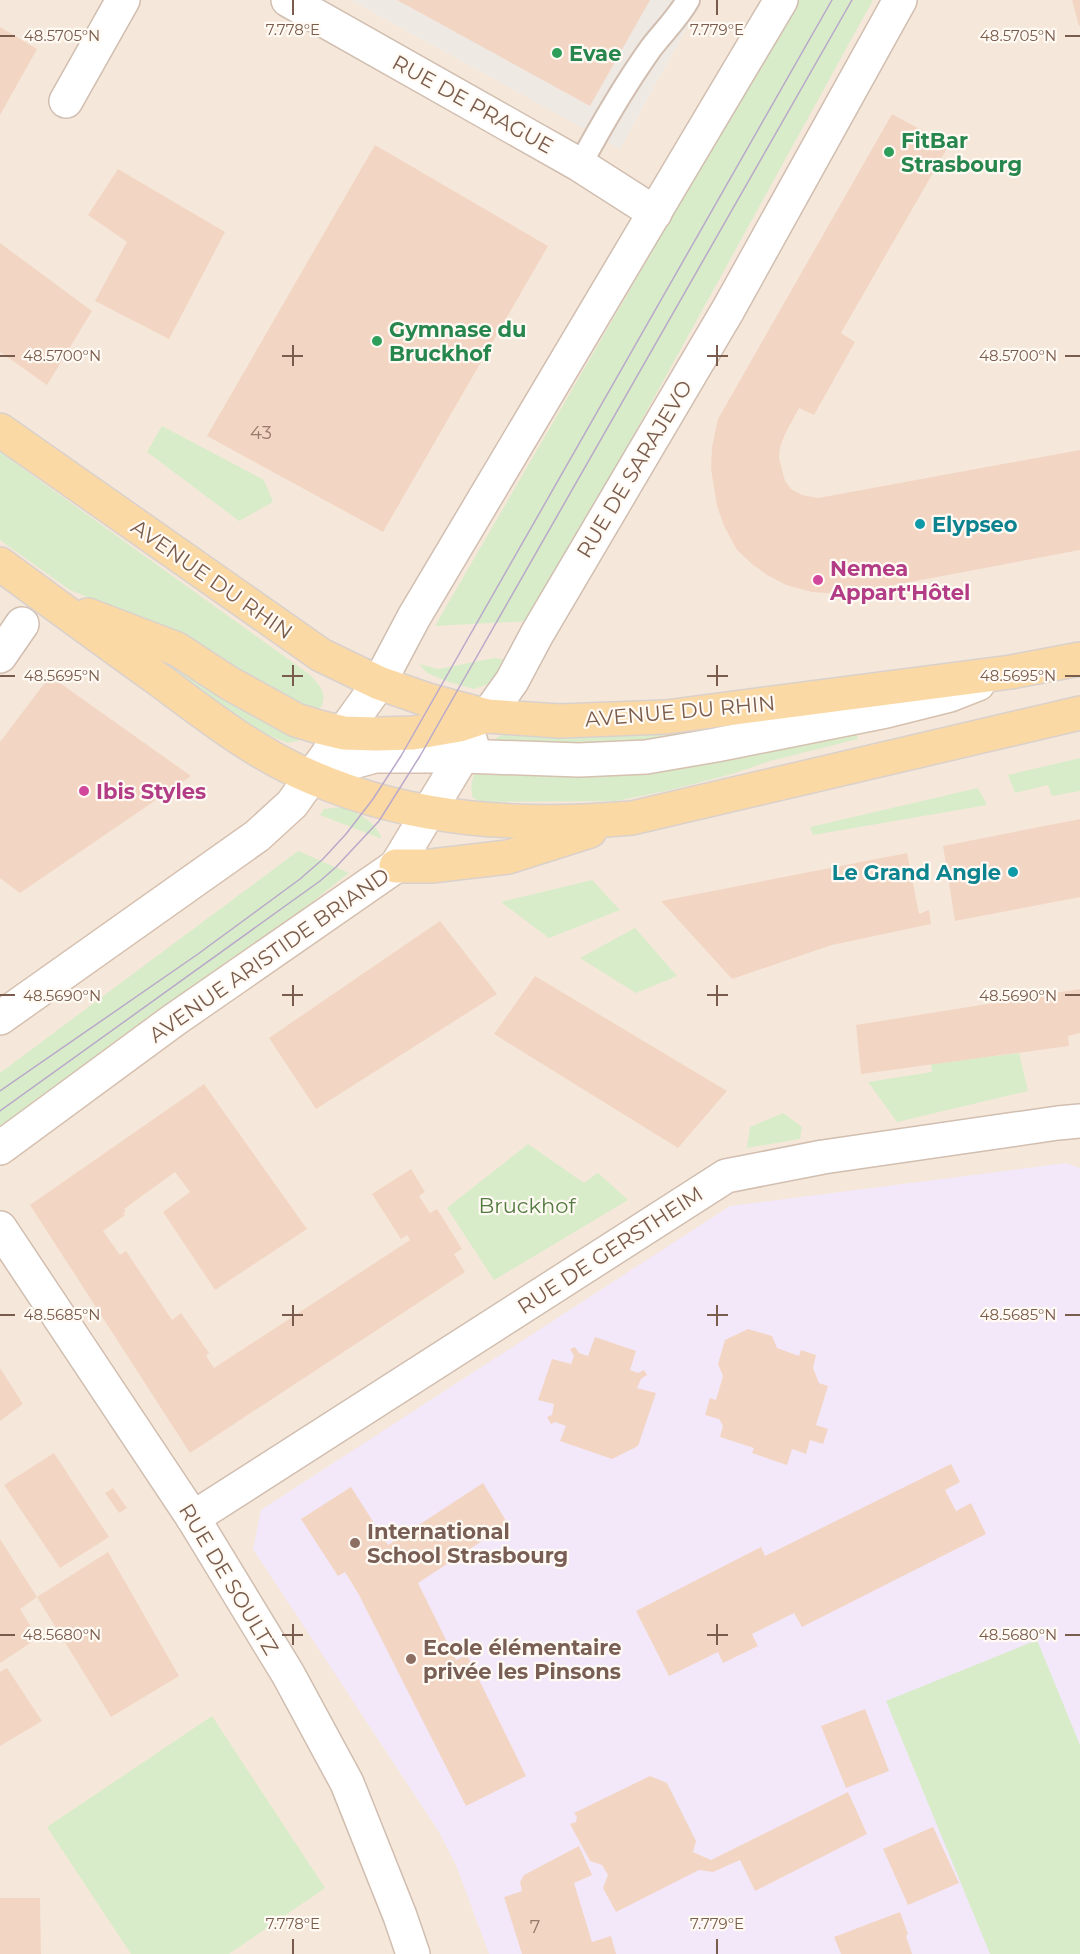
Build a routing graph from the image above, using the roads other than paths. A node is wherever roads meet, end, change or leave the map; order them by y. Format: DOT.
graph roads {
  1 [pos="123,0"];
  2 [pos="288,0"];
  3 [pos="688,0"];
  4 [pos="780,0"];
  5 [pos="900,0"];
  6 [pos="66,101"];
  7 [pos="580,165"];
  8 [pos="655,213"];
  9 [pos="0,430"];
  10 [pos="0,564"];
  11 [pos="50,601"];
  12 [pos="22,624"];
  13 [pos="0,656"];
  14 [pos="1080,659"];
  15 [pos="1011,672"];
  16 [pos="379,683"];
  17 [pos="1080,713"];
  18 [pos="487,716"];
  19 [pos="344,732"];
  20 [pos="462,756"];
  21 [pos="312,778"];
  22 [pos="427,812"];
  23 [pos="632,818"];
  24 [pos="396,866"];
  25 [pos="0,1018"];
  26 [pos="1080,1121"];
  27 [pos="0,1148"];
  28 [pos="0,1228"];
  29 [pos="193,1518"];
  30 [pos="413,1954"];
  1 -- 6 [label="street"];
  2 -- 7 [label="street, RUE DE PRAGUE"];
  3 -- 7 [label="lane"];
  4 -- 8 [label="street"];
  5 -- 18 [label="street, RUE DE SARAJEVO"];
  7 -- 8 [label="street, RUE DE PRAGUE"];
  8 -- 16 [label="street"];
  9 -- 16 [label="main road, AVENUE DU RHIN"];
  10 -- 11 [label="main road"];
  11 -- 19 [label="main road"];
  11 -- 21 [label="main road"];
  12 -- 13 [label="street"];
  14 -- 15 [label="main road, AVENUE DU RHIN"];
  15 -- 18 [label="main road, AVENUE DU RHIN"];
  15 -- 20 [label="street"];
  16 -- 18 [label="main road, AVENUE DU RHIN"];
  16 -- 19 [label="street"];
  17 -- 23 [label="main road"];
  18 -- 19 [label="main road"];
  18 -- 20 [label="street, AVENUE ARISTIDE BRIAND"];
  19 -- 21 [label="street"];
  20 -- 21 [label="street"];
  20 -- 22 [label="street, AVENUE ARISTIDE BRIAND"];
  21 -- 22 [label="main road"];
  21 -- 25 [label="street"];
  22 -- 23 [label="main road"];
  22 -- 24 [label="street, AVENUE ARISTIDE BRIAND"];
  23 -- 24 [label="main road"];
  24 -- 27 [label="street, AVENUE ARISTIDE BRIAND"];
  26 -- 29 [label="street, RUE DE GERSTHEIM"];
  28 -- 29 [label="street, RUE DE SOULTZ"];
  29 -- 30 [label="street, RUE DE SOULTZ"];
}
